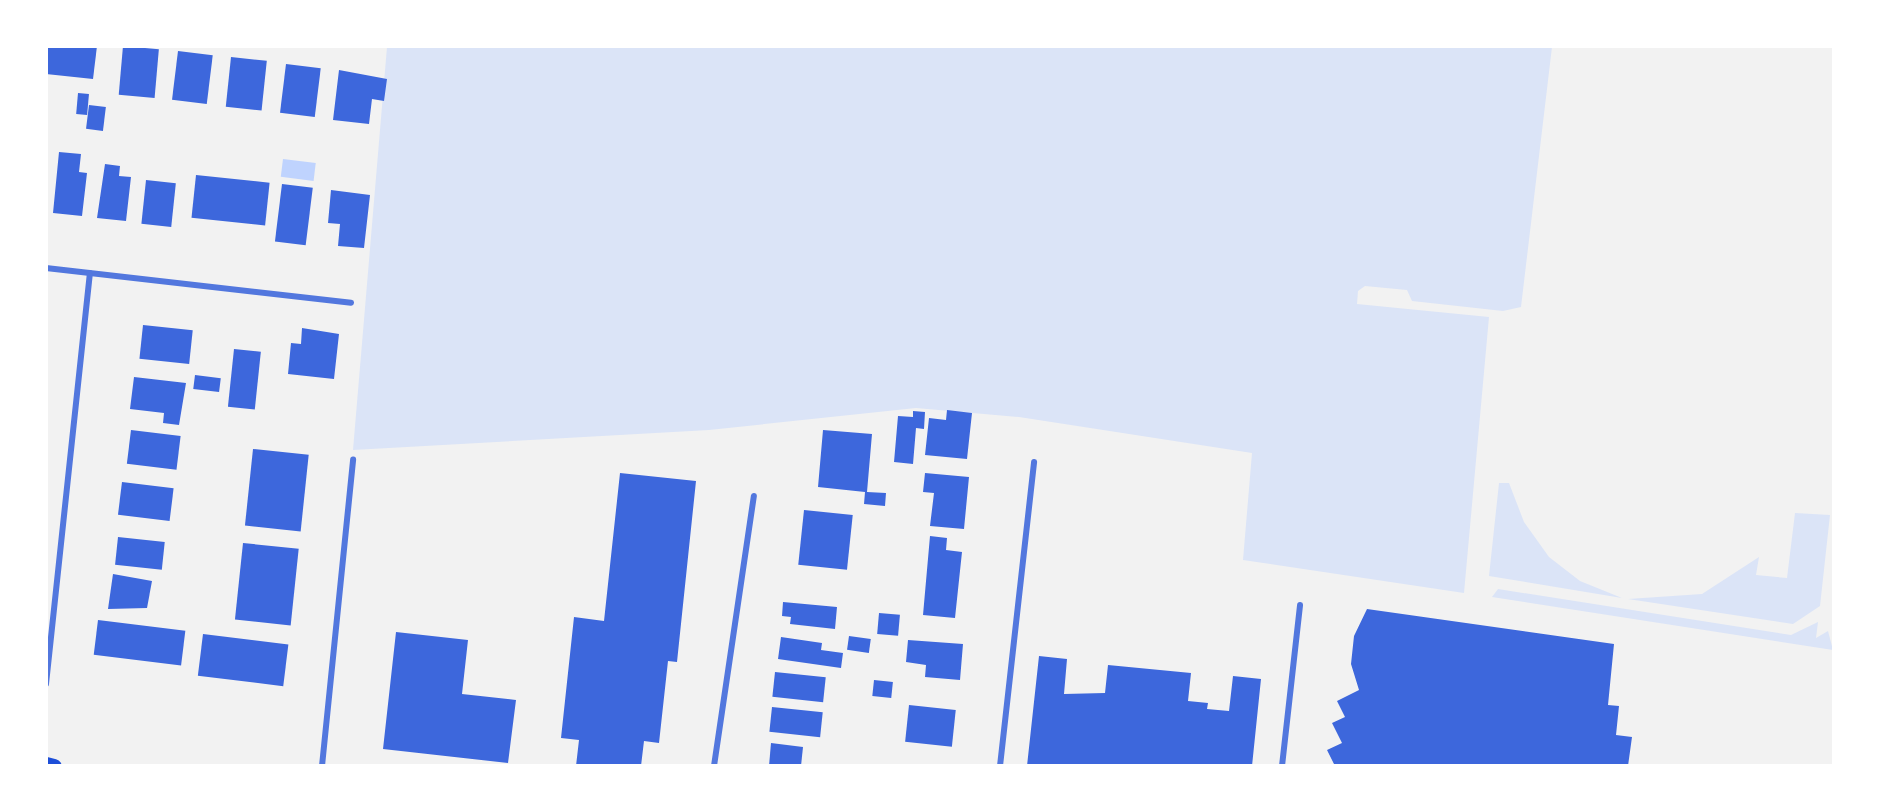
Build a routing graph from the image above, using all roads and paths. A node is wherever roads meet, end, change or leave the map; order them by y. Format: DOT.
graph roads {
  1 [pos="46,268"];
  2 [pos="90,273"];
  3 [pos="351,303"];
  4 [pos="353,460"];
  5 [pos="1034,462"];
  6 [pos="754,495"];
  7 [pos="1300,605"];
  8 [pos="46,684"];
  9 [pos="46,764"];
  10 [pos="54,765"];
  11 [pos="322,765"];
  12 [pos="714,765"];
  13 [pos="1000,765"];
  14 [pos="1282,765"];
  1 -- 2 [label="street"];
  2 -- 3 [label="street"];
  2 -- 8 [label="street"];
  4 -- 11 [label="street"];
  5 -- 13 [label="street"];
  6 -- 12 [label="street"];
  7 -- 14 [label="street"];
  9 -- 10 [label="main road"];
}
